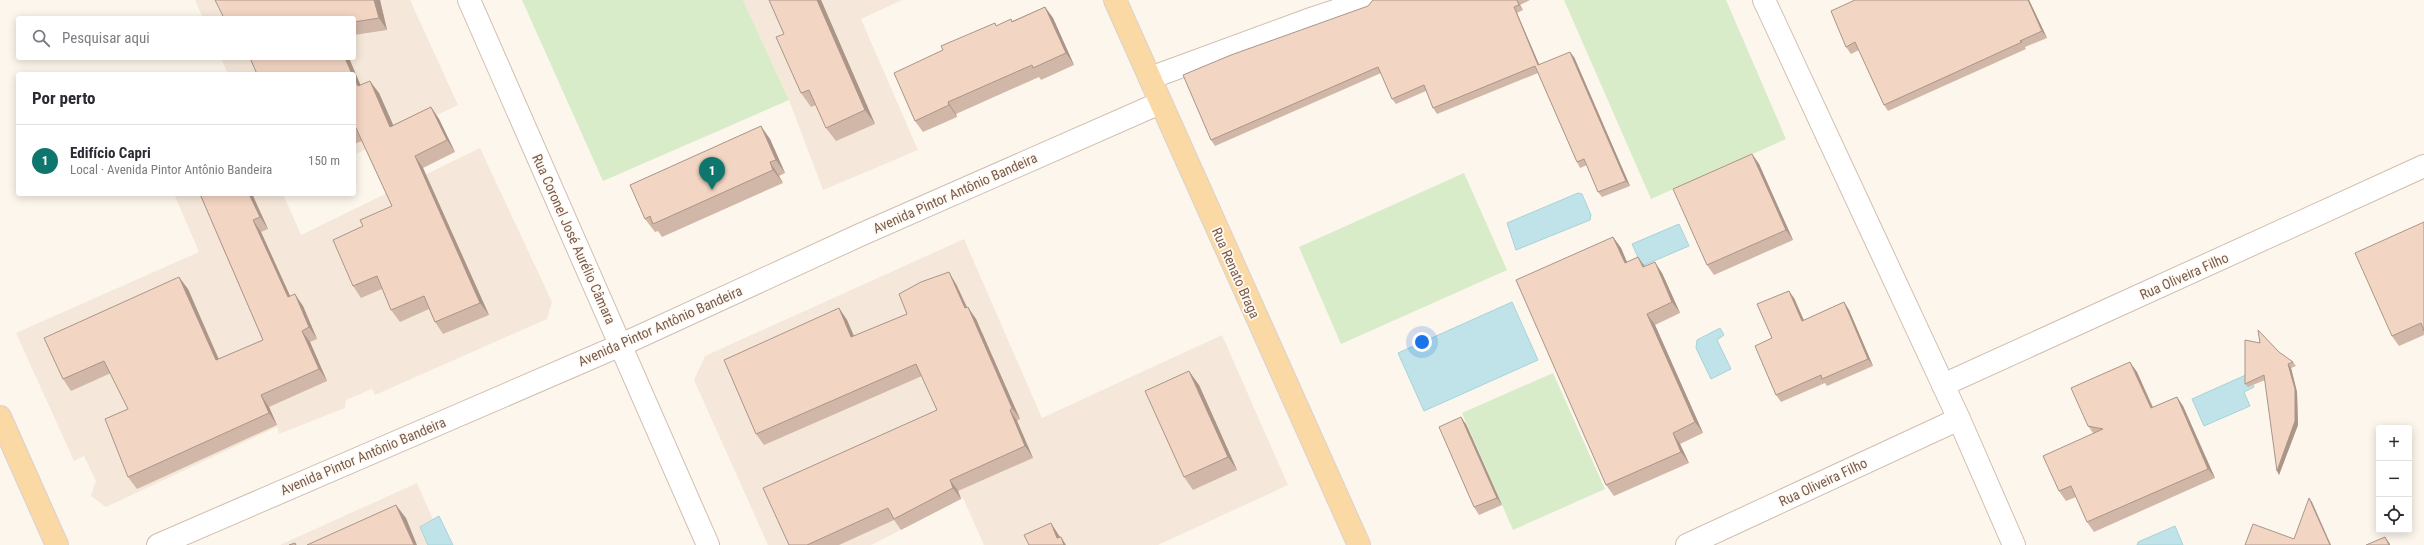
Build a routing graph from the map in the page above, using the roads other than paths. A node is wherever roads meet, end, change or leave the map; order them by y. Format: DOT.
graph roads {
  1 [pos="469,0"];
  2 [pos="1115,0"];
  3 [pos="1368,0"];
  4 [pos="1764,0"];
  5 [pos="1150,78"];
  6 [pos="1160,103"];
  7 [pos="2424,166"];
  8 [pos="621,345"];
  9 [pos="1943,385"];
  10 [pos="0,417"];
  11 [pos="1959,420"];
  12 [pos="57,545"];
  13 [pos="158,545"];
  14 [pos="708,545"];
  15 [pos="1359,545"];
  16 [pos="1687,545"];
  17 [pos="2014,545"];
  1 -- 8 [label="street, Rua Coronel José Aurélio Câmara"];
  2 -- 5 [label="main road, Rua Renato Braga"];
  3 -- 5 [label="street"];
  4 -- 9 [label="street"];
  5 -- 6 [label="main road, Rua Renato Braga"];
  6 -- 8 [label="street, Avenida Pintor Antônio Bandeira"];
  6 -- 15 [label="main road, Rua Renato Braga"];
  7 -- 9 [label="street, Rua Oliveira Filho"];
  8 -- 13 [label="street, Avenida Pintor Antônio Bandeira"];
  8 -- 14 [label="street, Rua Coronel José Aurélio Câmara"];
  9 -- 11 [label="street"];
  10 -- 12 [label="main road"];
  11 -- 16 [label="street, Rua Oliveira Filho"];
  11 -- 17 [label="street"];
}
